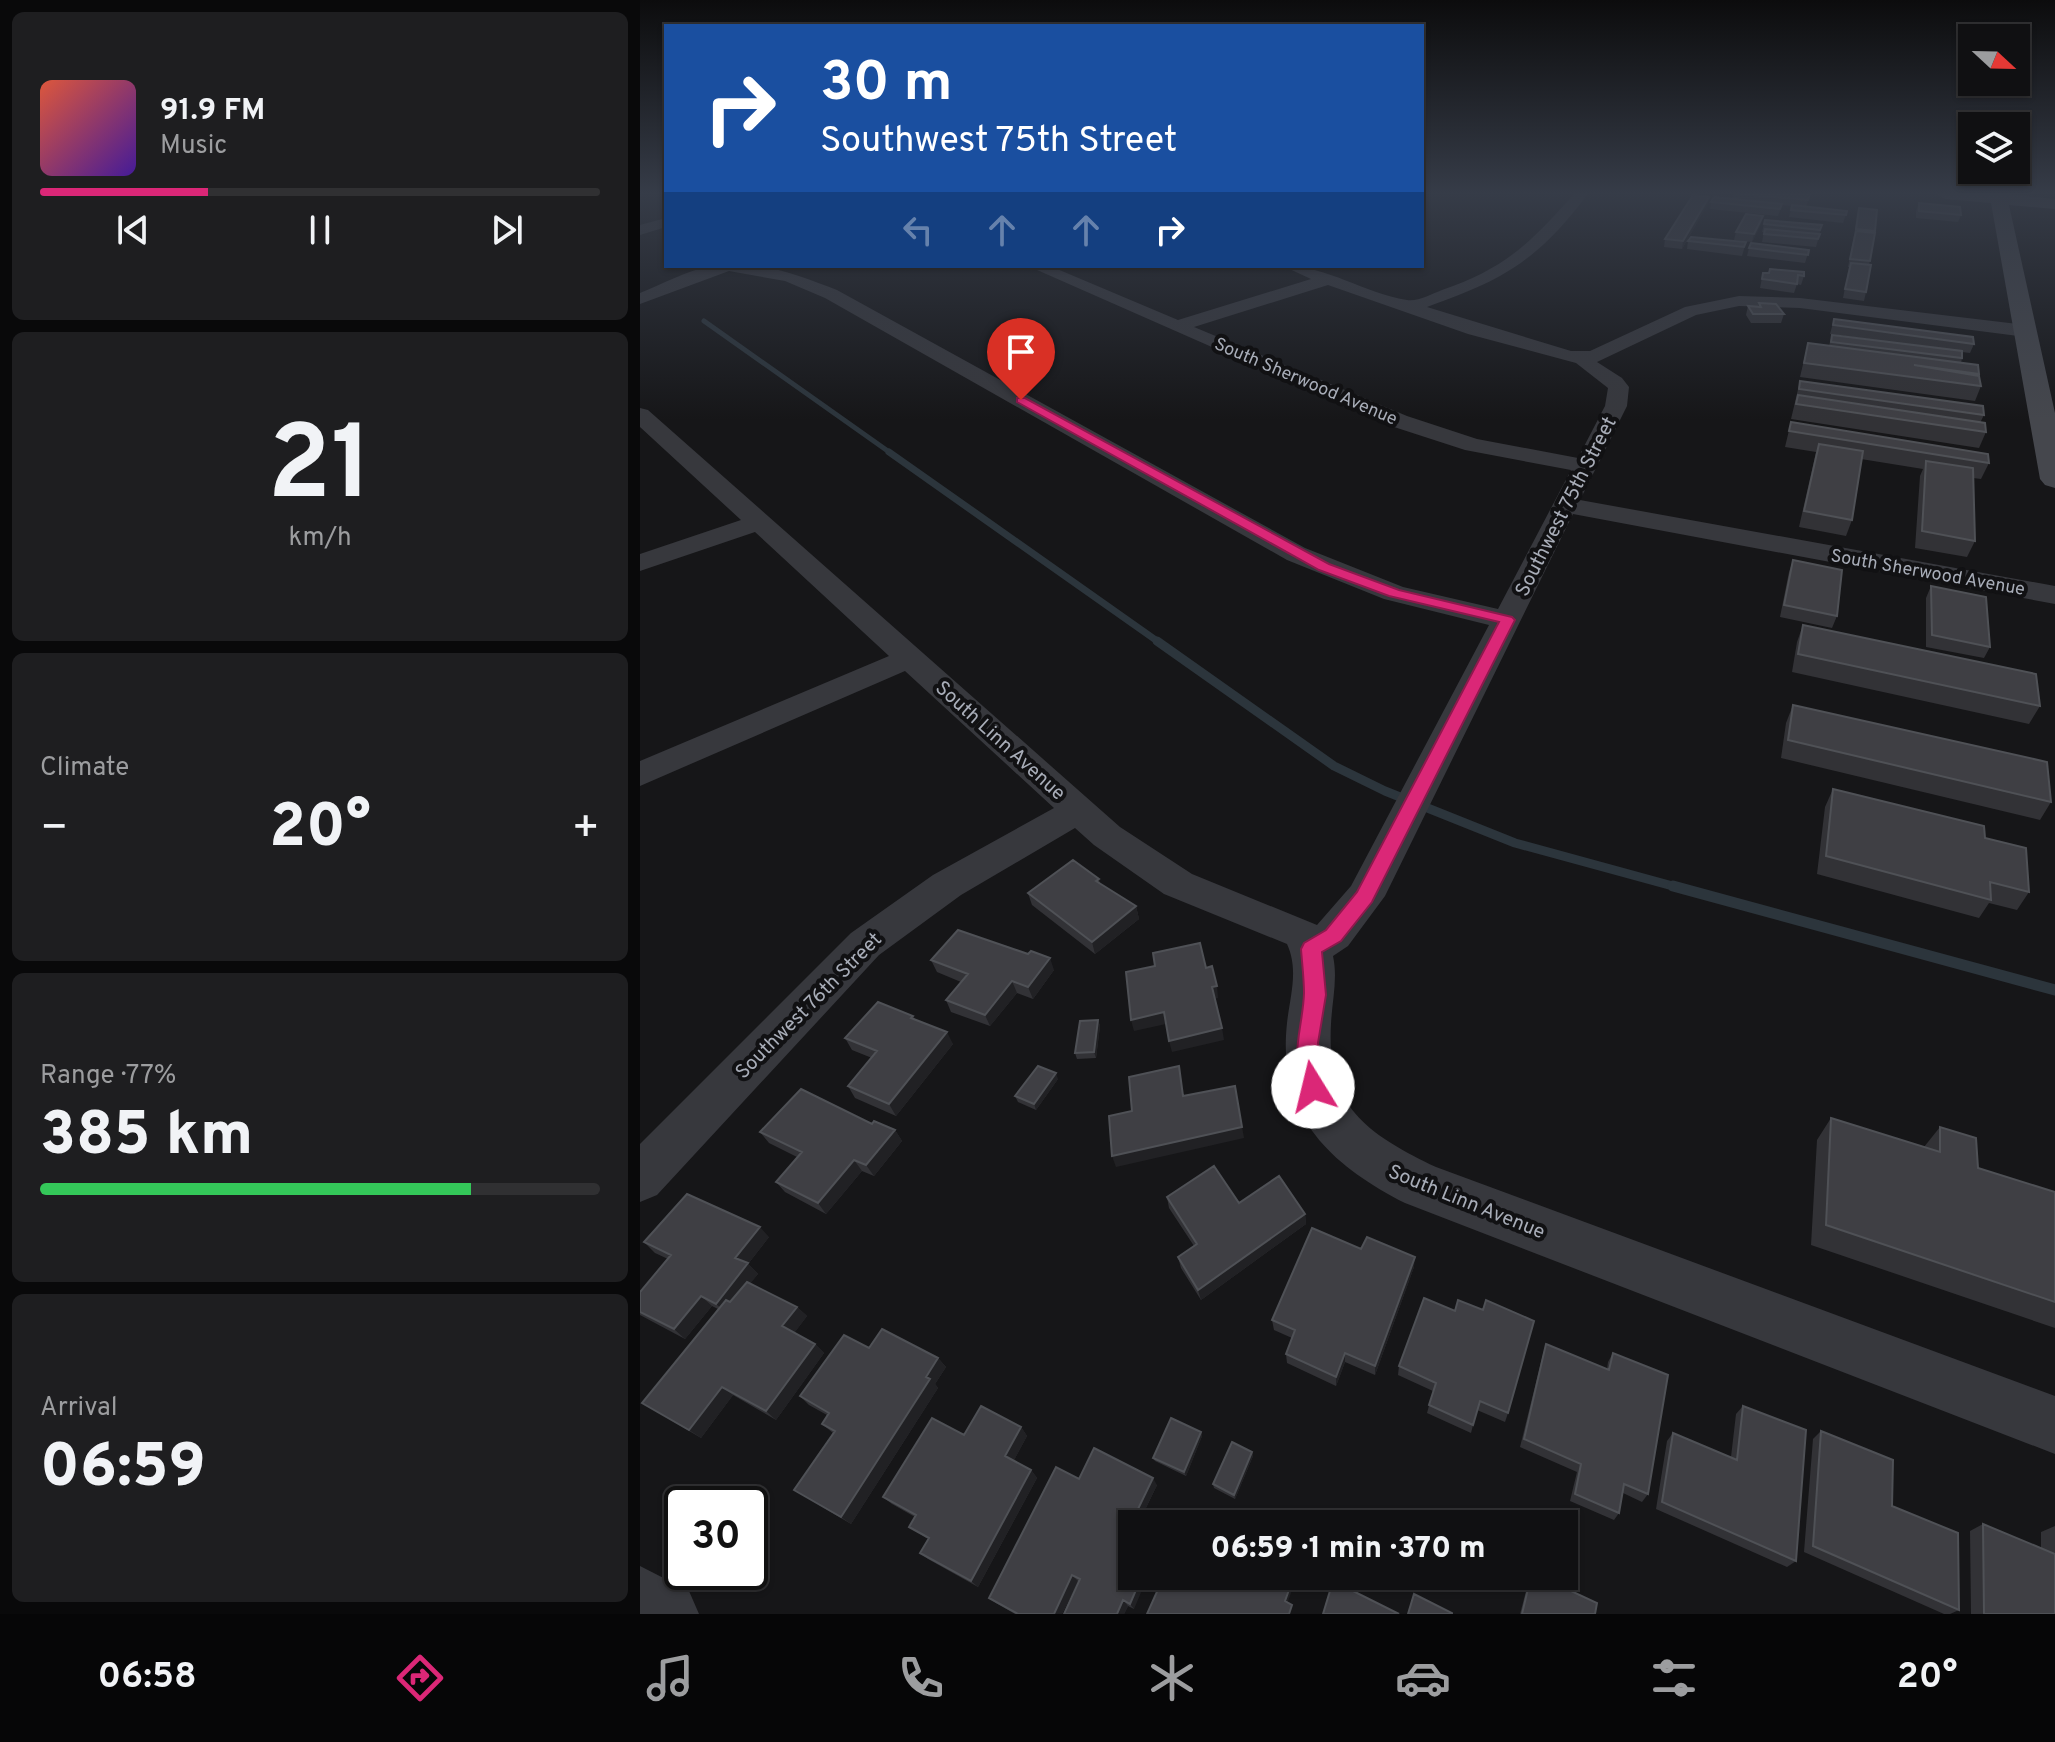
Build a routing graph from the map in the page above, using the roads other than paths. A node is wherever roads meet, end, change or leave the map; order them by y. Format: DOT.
graph roads {
  1 [pos="719,269"];
  2 [pos="746,269"];
  3 [pos="1044,269"];
  4 [pos="1300,269"];
  5 [pos="1501,269"];
  6 [pos="2013,269"];
  7 [pos="1328,279"];
  8 [pos="640,299"];
  9 [pos="1410,307"];
  10 [pos="1177,326"];
  11 [pos="2026,331"];
  12 [pos="1582,358"];
  13 [pos="644,422"];
  14 [pos="1585,466"];
  15 [pos="2055,479"];
  16 [pos="1566,505"];
  17 [pos="757,523"];
  18 [pos="640,563"];
  19 [pos="2055,595"];
  20 [pos="1507,620"];
  21 [pos="910,658"];
  22 [pos="640,774"];
  23 [pos="1079,810"];
  24 [pos="1311,949"];
  25 [pos="640,1178"];
  26 [pos="2055,1425"];
  27 [pos="640,1598"];
  28 [pos="666,1614"];
  1 -- 8 [label="street"];
  2 -- 20 [label="street"];
  3 -- 10 [label="street, South Sherwood Avenue"];
  4 -- 7 [label="street"];
  5 -- 9 [label="street"];
  6 -- 11 [label="main road"];
  7 -- 9 [label="street"];
  7 -- 10 [label="street"];
  9 -- 12 [label="street"];
  10 -- 14 [label="street, South Sherwood Avenue"];
  11 -- 12 [label="street"];
  11 -- 15 [label="main road"];
  12 -- 14 [label="street, Southwest 75th Street"];
  13 -- 17 [label="street, South Linn Avenue"];
  14 -- 16 [label="street, Southwest 75th Street"];
  16 -- 19 [label="street, South Sherwood Avenue"];
  16 -- 20 [label="street, Southwest 75th Street"];
  17 -- 18 [label="street"];
  17 -- 21 [label="street, South Linn Avenue"];
  20 -- 24 [label="street, Southwest 75th Street"];
  21 -- 22 [label="street"];
  21 -- 23 [label="street, South Linn Avenue"];
  23 -- 24 [label="street, South Linn Avenue"];
  23 -- 25 [label="street, Southwest 76th Street"];
  24 -- 26 [label="street, South Linn Avenue"];
  27 -- 28 [label="street"];
}
